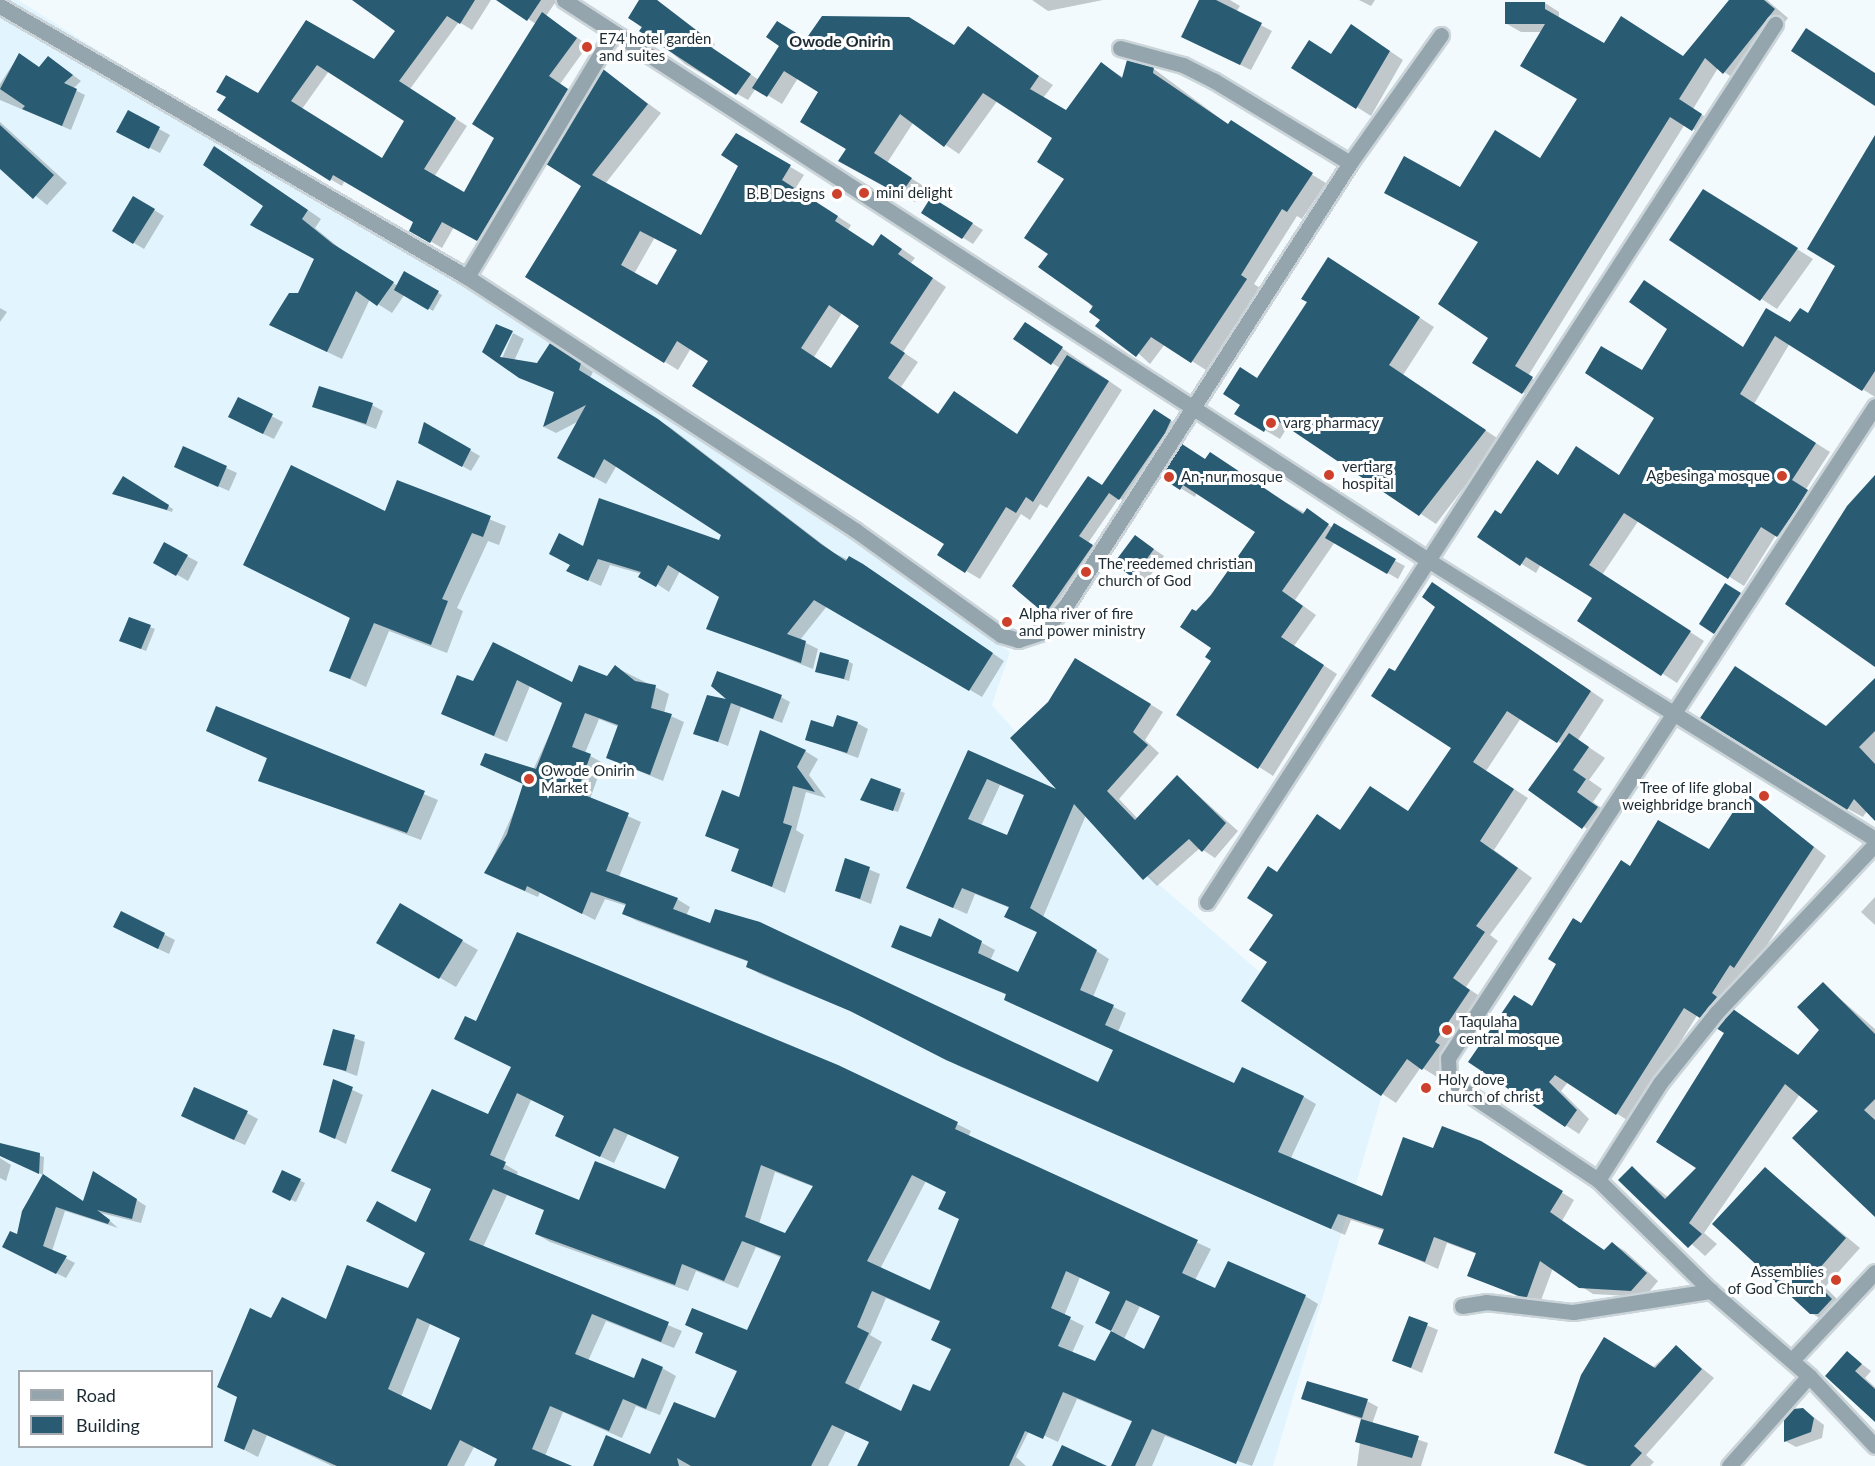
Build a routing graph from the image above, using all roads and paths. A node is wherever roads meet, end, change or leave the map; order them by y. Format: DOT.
graph roads {
  1 [pos="564,0"];
  2 [pos="0,6"];
  3 [pos="1774,24"];
  4 [pos="613,33"];
  5 [pos="1441,35"];
  6 [pos="1120,48"];
  7 [pos="1350,163"];
  8 [pos="467,276"];
  9 [pos="1875,406"];
  10 [pos="1198,407"];
  11 [pos="1431,562"];
  12 [pos="1675,717"];
  13 [pos="1875,839"];
  14 [pos="1875,844"];
  15 [pos="1207,902"];
  16 [pos="1598,1180"];
  17 [pos="1875,1272"];
  18 [pos="1710,1291"];
  19 [pos="1462,1306"];
  20 [pos="1792,1360"];
  21 [pos="1809,1376"];
  22 [pos="1875,1446"];
  23 [pos="1729,1466"];
  1 -- 4 [label="street"];
  2 -- 8 [label="street"];
  3 -- 11 [label="street"];
  4 -- 8 [label="street"];
  4 -- 10 [label="street"];
  5 -- 7 [label="street"];
  6 -- 7 [label="street"];
  7 -- 10 [label="street"];
  8 -- 10 [label="street"];
  9 -- 12 [label="street"];
  10 -- 11 [label="street"];
  11 -- 12 [label="street"];
  11 -- 15 [label="street"];
  12 -- 13 [label="street"];
  12 -- 16 [label="street"];
  14 -- 16 [label="street"];
  16 -- 18 [label="street"];
  17 -- 20 [label="street"];
  18 -- 19 [label="street"];
  18 -- 20 [label="street"];
  20 -- 21 [label="street"];
  21 -- 22 [label="street"];
  21 -- 23 [label="street"];
}
